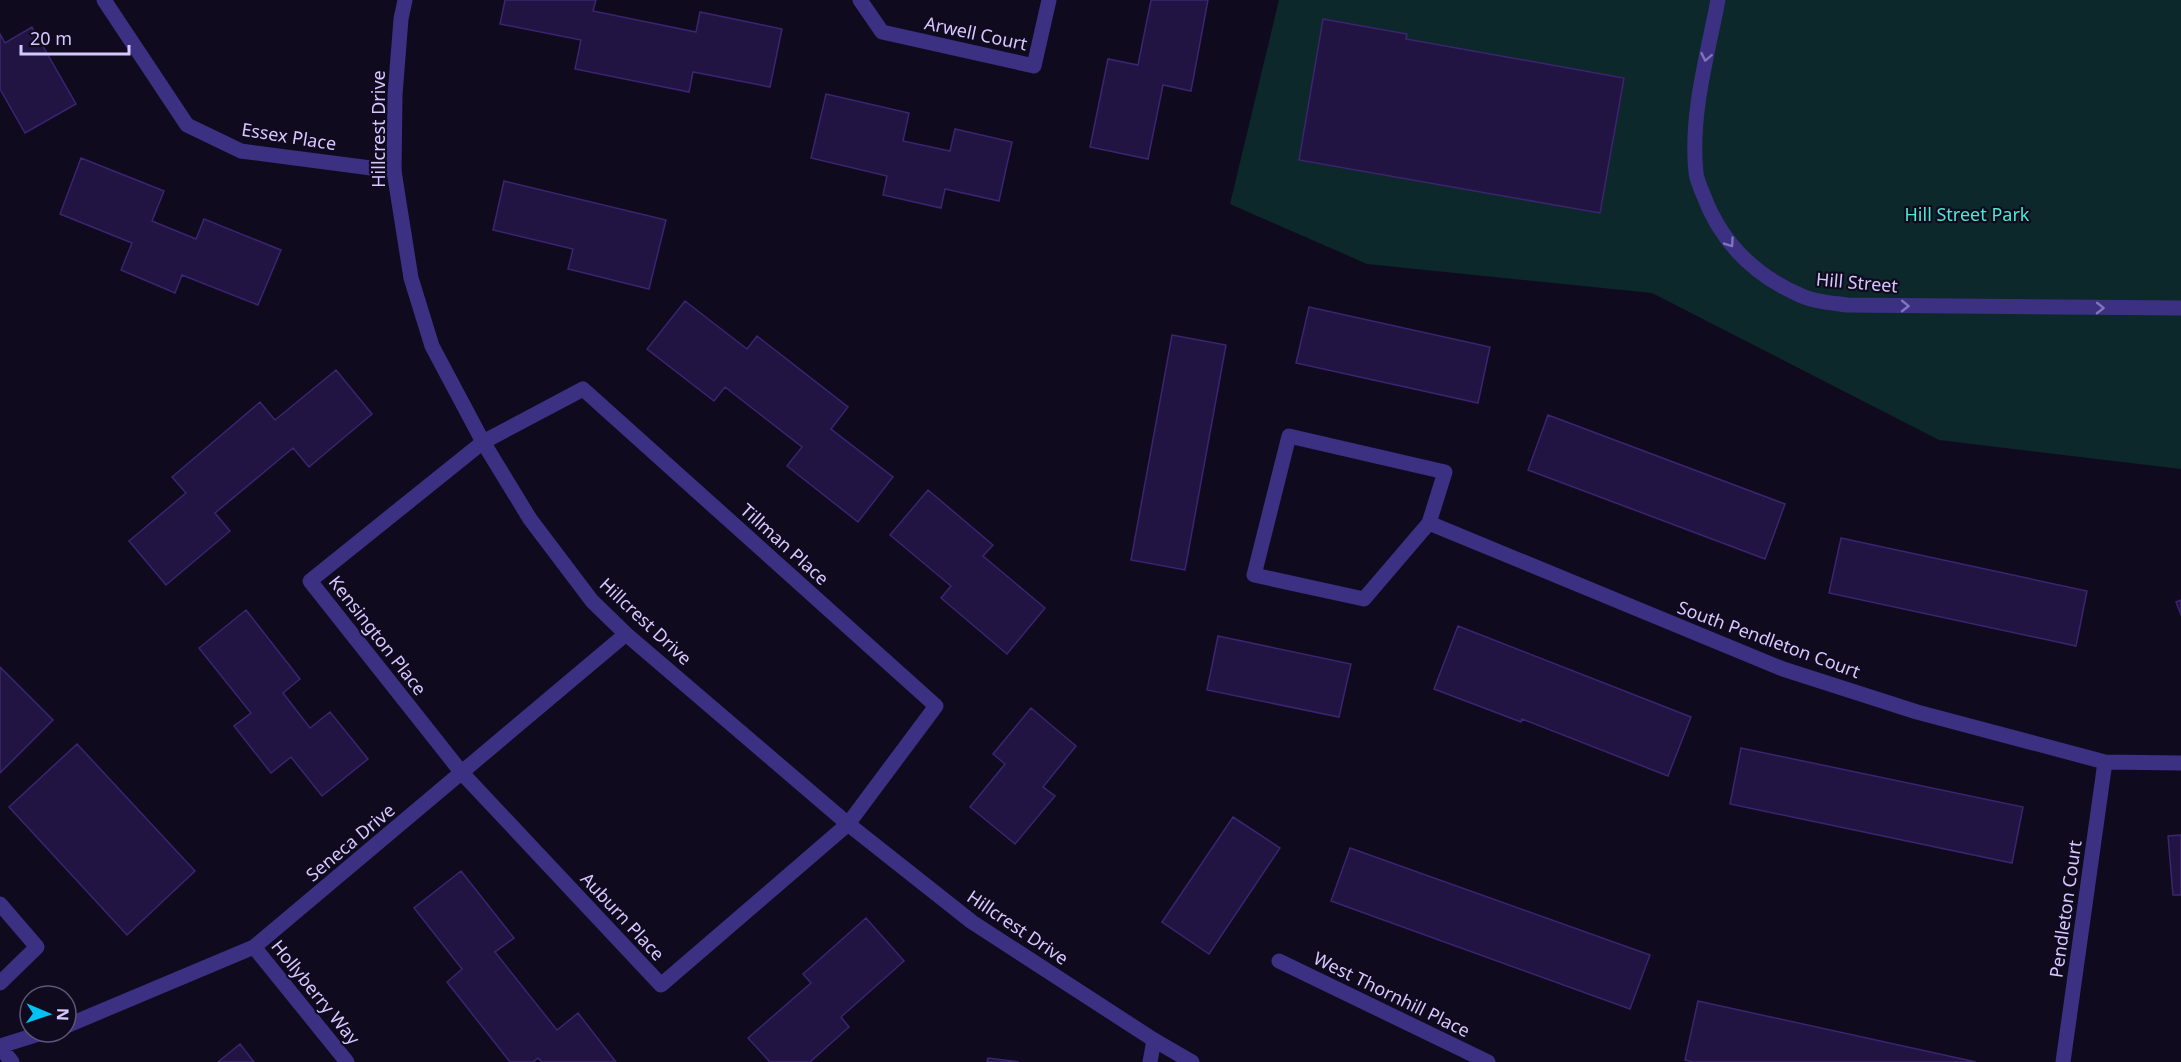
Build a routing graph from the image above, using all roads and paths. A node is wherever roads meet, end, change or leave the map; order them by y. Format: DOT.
graph roads {
  1 [pos="104,0"];
  2 [pos="405,0"];
  3 [pos="860,0"];
  4 [pos="1050,0"];
  5 [pos="1718,0"];
  6 [pos="394,171"];
  7 [pos="2181,309"];
  8 [pos="483,442"];
  9 [pos="1429,523"];
  10 [pos="626,634"];
  11 [pos="2105,762"];
  12 [pos="2181,763"];
  13 [pos="462,773"];
  14 [pos="848,824"];
  15 [pos="0,904"];
  16 [pos="254,947"];
  17 [pos="1279,961"];
  18 [pos="0,983"];
  19 [pos="78,1021"];
  20 [pos="18,1040"];
  21 [pos="1154,1040"];
  22 [pos="0,1046"];
  23 [pos="12,1062"];
  24 [pos="347,1062"];
  25 [pos="1150,1062"];
  26 [pos="1192,1062"];
  27 [pos="1488,1062"];
  28 [pos="2063,1062"];
  1 -- 6 [label="street, Essex Place"];
  2 -- 6 [label="street, Hillcrest Drive"];
  3 -- 4 [label="street, Arwell Court"];
  5 -- 7 [label="street, Hill Street, one-way"];
  6 -- 8 [label="street, Hillcrest Drive"];
  8 -- 10 [label="street, Hillcrest Drive"];
  8 -- 13 [label="street, Kensington Place"];
  8 -- 14 [label="street, Tillman Place"];
  9 -- 9 [label="street"];
  9 -- 11 [label="street, South Pendleton Court"];
  10 -- 13 [label="street, Seneca Drive"];
  10 -- 14 [label="street, Hillcrest Drive"];
  11 -- 12 [label="street, South Pendleton Court"];
  11 -- 28 [label="street, Pendleton Court"];
  13 -- 14 [label="street, Auburn Place"];
  13 -- 16 [label="street, Seneca Drive"];
  14 -- 21 [label="street, Hillcrest Drive"];
  15 -- 18 [label="street"];
  16 -- 19 [label="street, Seneca Drive"];
  16 -- 24 [label="street, Hollyberry Way"];
  17 -- 27 [label="street, West Thornhill Place"];
  20 -- 22 [label="street"];
  21 -- 25 [label="street"];
  21 -- 26 [label="street, Hillcrest Drive"];
  22 -- 23 [label="street"];
}
